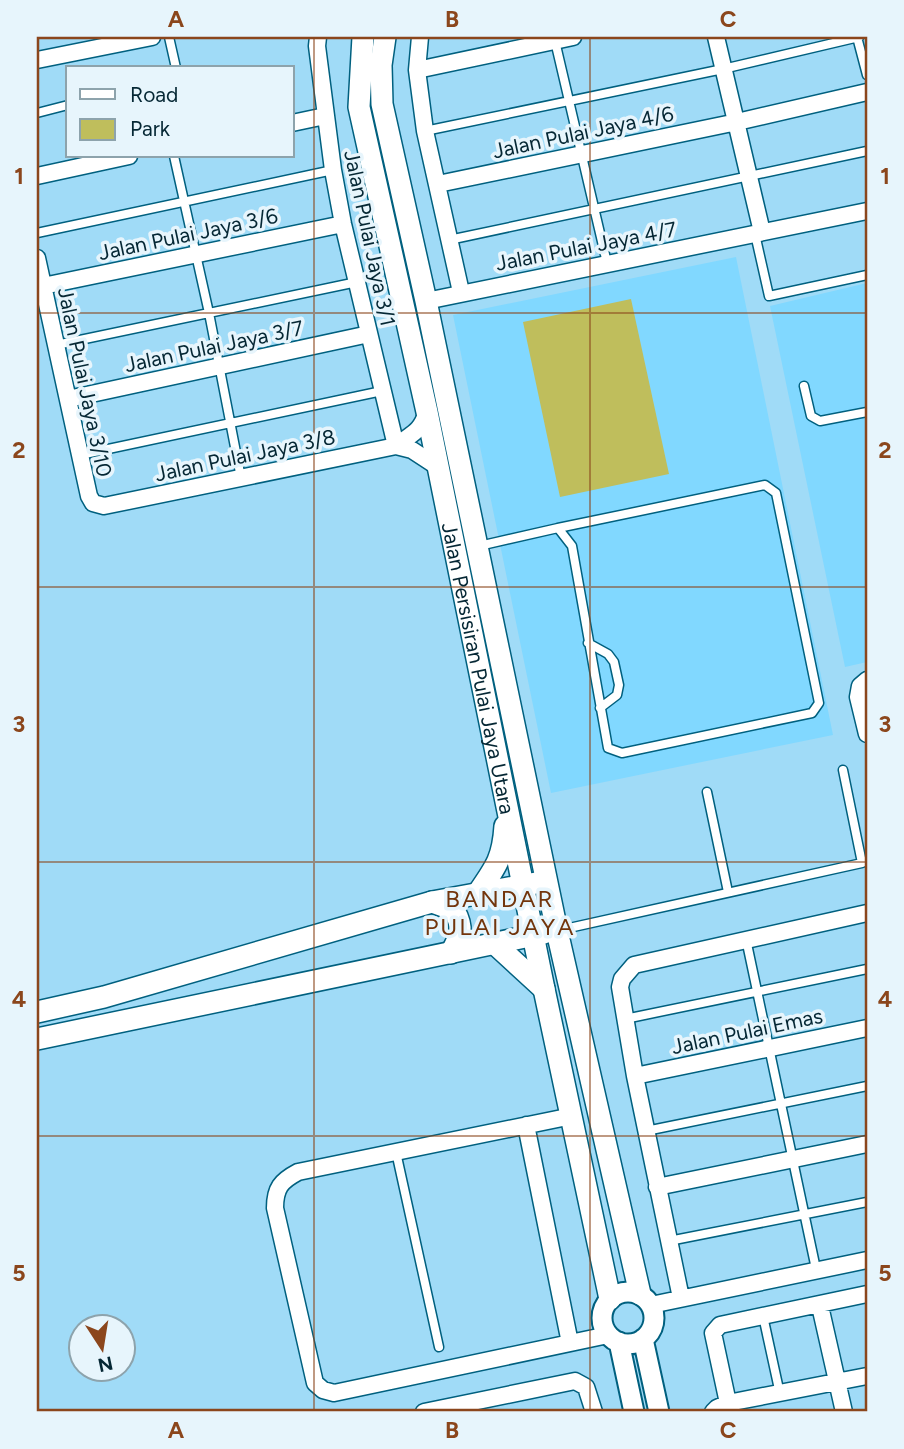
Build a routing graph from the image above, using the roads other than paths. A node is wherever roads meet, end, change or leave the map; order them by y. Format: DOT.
graph roads {
  1 [pos="152,37"];
  2 [pos="169,37"];
  3 [pos="318,37"];
  4 [pos="363,37"];
  5 [pos="385,37"];
  6 [pos="421,37"];
  7 [pos="573,37"];
  8 [pos="716,37"];
  9 [pos="858,37"];
  10 [pos="555,39"];
  11 [pos="37,60"];
  12 [pos="176,66"];
  13 [pos="723,69"];
  14 [pos="417,70"];
  15 [pos="867,75"];
  16 [pos="867,92"];
  17 [pos="568,101"];
  18 [pos="66,106"];
  19 [pos="37,113"];
  20 [pos="326,116"];
  21 [pos="294,122"];
  22 [pos="737,122"];
  23 [pos="425,131"];
  24 [pos="867,150"];
  25 [pos="580,153"];
  26 [pos="120,158"];
  27 [pos="174,158"];
  28 [pos="332,170"];
  29 [pos="37,176"];
  30 [pos="750,177"];
  31 [pos="438,184"];
  32 [pos="184,202"];
  33 [pos="595,210"];
  34 [pos="867,211"];
  35 [pos="343,224"];
  36 [pos="37,233"];
  37 [pos="759,233"];
  38 [pos="449,240"];
  39 [pos="195,254"];
  40 [pos="37,258"];
  41 [pos="607,263"];
  42 [pos="867,275"];
  43 [pos="357,282"];
  44 [pos="43,286"];
  45 [pos="461,292"];
  46 [pos="426,301"];
  47 [pos="209,313"];
  48 [pos="369,334"];
  49 [pos="56,345"];
  50 [pos="219,368"];
  51 [pos="804,386"];
  52 [pos="382,391"];
  53 [pos="68,399"];
  54 [pos="426,412"];
  55 [pos="867,412"];
  56 [pos="231,424"];
  57 [pos="396,446"];
  58 [pos="80,455"];
  59 [pos="438,467"];
  60 [pos="242,478"];
  61 [pos="104,506"];
  62 [pos="558,528"];
  63 [pos="477,546"];
  64 [pos="588,643"];
  65 [pos="867,680"];
  66 [pos="600,708"];
  67 [pos="867,734"];
  68 [pos="843,770"];
  69 [pos="707,792"];
  70 [pos="507,808"];
  71 [pos="547,881"];
  72 [pos="523,885"];
  73 [pos="728,892"];
  74 [pos="478,893"];
  75 [pos="432,902"];
  76 [pos="867,913"];
  77 [pos="557,931"];
  78 [pos="533,936"];
  79 [pos="746,939"];
  80 [pos="495,944"];
  81 [pos="451,953"];
  82 [pos="867,969"];
  83 [pos="544,989"];
  84 [pos="756,992"];
  85 [pos="37,1012"];
  86 [pos="625,1019"];
  87 [pos="867,1028"];
  88 [pos="37,1039"];
  89 [pos="768,1049"];
  90 [pos="635,1076"];
  91 [pos="867,1086"];
  92 [pos="780,1104"];
  93 [pos="572,1116"];
  94 [pos="526,1125"];
  95 [pos="646,1131"];
  96 [pos="867,1144"];
  97 [pos="396,1152"];
  98 [pos="792,1158"];
  99 [pos="657,1187"];
  100 [pos="867,1202"];
  101 [pos="804,1214"];
  102 [pos="669,1241"];
  103 [pos="867,1260"];
  104 [pos="816,1269"];
  105 [pos="867,1294"];
  106 [pos="681,1298"];
  107 [pos="610,1299"];
  108 [pos="646,1299"];
  109 [pos="820,1306"];
  110 [pos="763,1315"];
  111 [pos="613,1338"];
  112 [pos="643,1339"];
  113 [pos="570,1343"];
  114 [pos="439,1347"];
  115 [pos="867,1376"];
  116 [pos="838,1383"];
  117 [pos="780,1394"];
  118 [pos="728,1403"];
  119 [pos="426,1412"];
  120 [pos="594,1412"];
  121 [pos="634,1412"];
  122 [pos="659,1412"];
  123 [pos="713,1412"];
  124 [pos="844,1412"];
  1 -- 11 [label="street"];
  2 -- 12 [label="lane"];
  3 -- 20 [label="street, Jalan Pulai Jaya 3/1"];
  4 -- 54 [label="main road, Jalan Persisiran Pulai Jaya Utara"];
  5 -- 46 [label="main road, Jalan Persisiran Pulai Jaya Utara"];
  6 -- 14 [label="street"];
  7 -- 10 [label="street"];
  8 -- 13 [label="street"];
  9 -- 13 [label="lane"];
  9 -- 15 [label="lane"];
  10 -- 14 [label="street"];
  10 -- 17 [label="lane"];
  13 -- 17 [label="lane"];
  13 -- 22 [label="street"];
  14 -- 23 [label="street"];
  16 -- 22 [label="street, Jalan Pulai Jaya 4/6"];
  17 -- 23 [label="lane"];
  17 -- 25 [label="lane"];
  18 -- 19 [label="lane"];
  20 -- 21 [label="street"];
  20 -- 28 [label="street, Jalan Pulai Jaya 3/1"];
  22 -- 25 [label="street, Jalan Pulai Jaya 4/6"];
  22 -- 30 [label="street"];
  23 -- 31 [label="street"];
  24 -- 30 [label="lane"];
  25 -- 31 [label="street, Jalan Pulai Jaya 4/6"];
  25 -- 33 [label="lane"];
  26 -- 29 [label="street"];
  27 -- 32 [label="lane"];
  28 -- 32 [label="lane"];
  28 -- 35 [label="street, Jalan Pulai Jaya 3/1"];
  30 -- 33 [label="lane"];
  30 -- 37 [label="street"];
  31 -- 38 [label="street"];
  32 -- 36 [label="lane"];
  32 -- 39 [label="lane"];
  33 -- 38 [label="lane"];
  33 -- 41 [label="lane"];
  34 -- 37 [label="street, Jalan Pulai Jaya 4/7"];
  35 -- 39 [label="street, Jalan Pulai Jaya 3/6"];
  35 -- 43 [label="street, Jalan Pulai Jaya 3/1"];
  37 -- 41 [label="street, Jalan Pulai Jaya 4/7"];
  37 -- 42 [label="lane"];
  38 -- 45 [label="street"];
  39 -- 44 [label="street, Jalan Pulai Jaya 3/6"];
  39 -- 47 [label="lane"];
  40 -- 44 [label="street, Jalan Pulai Jaya 3/10"];
  41 -- 45 [label="street, Jalan Pulai Jaya 4/7"];
  43 -- 47 [label="lane"];
  43 -- 48 [label="street, Jalan Pulai Jaya 3/1"];
  44 -- 49 [label="street, Jalan Pulai Jaya 3/10"];
  45 -- 46 [label="street, Jalan Pulai Jaya 4/7"];
  46 -- 63 [label="main road, Jalan Persisiran Pulai Jaya Utara"];
  47 -- 49 [label="lane"];
  47 -- 50 [label="lane"];
  48 -- 50 [label="street, Jalan Pulai Jaya 3/7"];
  48 -- 52 [label="street, Jalan Pulai Jaya 3/1"];
  49 -- 53 [label="street, Jalan Pulai Jaya 3/10"];
  50 -- 53 [label="street, Jalan Pulai Jaya 3/7"];
  50 -- 56 [label="lane"];
  51 -- 55 [label="lane"];
  52 -- 56 [label="lane"];
  52 -- 57 [label="street, Jalan Pulai Jaya 3/1"];
  53 -- 58 [label="street, Jalan Pulai Jaya 3/10"];
  54 -- 57 [label="street"];
  54 -- 59 [label="main road, Jalan Persisiran Pulai Jaya Utara"];
  56 -- 58 [label="lane"];
  56 -- 60 [label="lane"];
  57 -- 59 [label="street"];
  57 -- 60 [label="street, Jalan Pulai Jaya 3/8"];
  58 -- 61 [label="street, Jalan Pulai Jaya 3/10"];
  59 -- 70 [label="main road, Jalan Persisiran Pulai Jaya Utara"];
  60 -- 61 [label="street, Jalan Pulai Jaya 3/8"];
  62 -- 63 [label="lane"];
  62 -- 64 [label="lane"];
  62 -- 66 [label="lane"];
  63 -- 71 [label="main road, Jalan Persisiran Pulai Jaya Utara"];
  64 -- 66 [label="lane"];
  64 -- 66 [label="lane"];
  65 -- 67 [label="street"];
  68 -- 73 [label="lane"];
  69 -- 73 [label="lane"];
  70 -- 72 [label="main road, Jalan Persisiran Pulai Jaya Utara"];
  70 -- 74 [label="main road"];
  71 -- 72 [label="main road"];
  71 -- 77 [label="main road, Jalan Persisiran Pulai Jaya Utara"];
  72 -- 74 [label="main road"];
  72 -- 78 [label="main road, Jalan Persisiran Pulai Jaya Utara"];
  73 -- 77 [label="lane"];
  74 -- 75 [label="main road"];
  75 -- 81 [label="main road"];
  75 -- 85 [label="main road"];
  76 -- 79 [label="street"];
  77 -- 78 [label="main road"];
  77 -- 108 [label="main road, Jalan Persisiran Pulai Jaya Utara"];
  78 -- 80 [label="main road"];
  78 -- 83 [label="main road, Jalan Persisiran Pulai Jaya Utara"];
  79 -- 84 [label="lane"];
  79 -- 86 [label="street"];
  80 -- 81 [label="main road"];
  80 -- 83 [label="main road"];
  81 -- 88 [label="main road"];
  82 -- 84 [label="lane"];
  83 -- 93 [label="main road, Jalan Persisiran Pulai Jaya Utara"];
  84 -- 86 [label="lane"];
  84 -- 89 [label="lane"];
  86 -- 90 [label="street"];
  87 -- 89 [label="street, Jalan Pulai Emas"];
  89 -- 90 [label="street, Jalan Pulai Emas"];
  89 -- 92 [label="lane"];
  90 -- 95 [label="street"];
  91 -- 92 [label="lane"];
  92 -- 95 [label="lane"];
  92 -- 98 [label="lane"];
  93 -- 94 [label="street"];
  93 -- 107 [label="main road, Jalan Persisiran Pulai Jaya Utara"];
  94 -- 97 [label="street"];
  94 -- 113 [label="street"];
  95 -- 99 [label="street"];
  96 -- 98 [label="street"];
  97 -- 113 [label="street"];
  97 -- 114 [label="lane"];
  98 -- 99 [label="street"];
  98 -- 101 [label="lane"];
  99 -- 102 [label="street"];
  100 -- 101 [label="lane"];
  101 -- 102 [label="lane"];
  101 -- 104 [label="lane"];
  102 -- 106 [label="street"];
  103 -- 104 [label="street"];
  104 -- 106 [label="street"];
  105 -- 109 [label="street"];
  106 -- 108 [label="street"];
  107 -- 108 [label="street"];
  107 -- 111 [label="street"];
  108 -- 112 [label="street"];
  109 -- 110 [label="street"];
  109 -- 116 [label="street"];
  110 -- 117 [label="lane"];
  110 -- 118 [label="street"];
  111 -- 112 [label="street"];
  111 -- 113 [label="street"];
  111 -- 121 [label="street"];
  112 -- 122 [label="street"];
  115 -- 116 [label="street"];
  116 -- 117 [label="street"];
  116 -- 124 [label="street"];
  117 -- 118 [label="street"];
  118 -- 123 [label="street"];
  119 -- 120 [label="street"];
}
